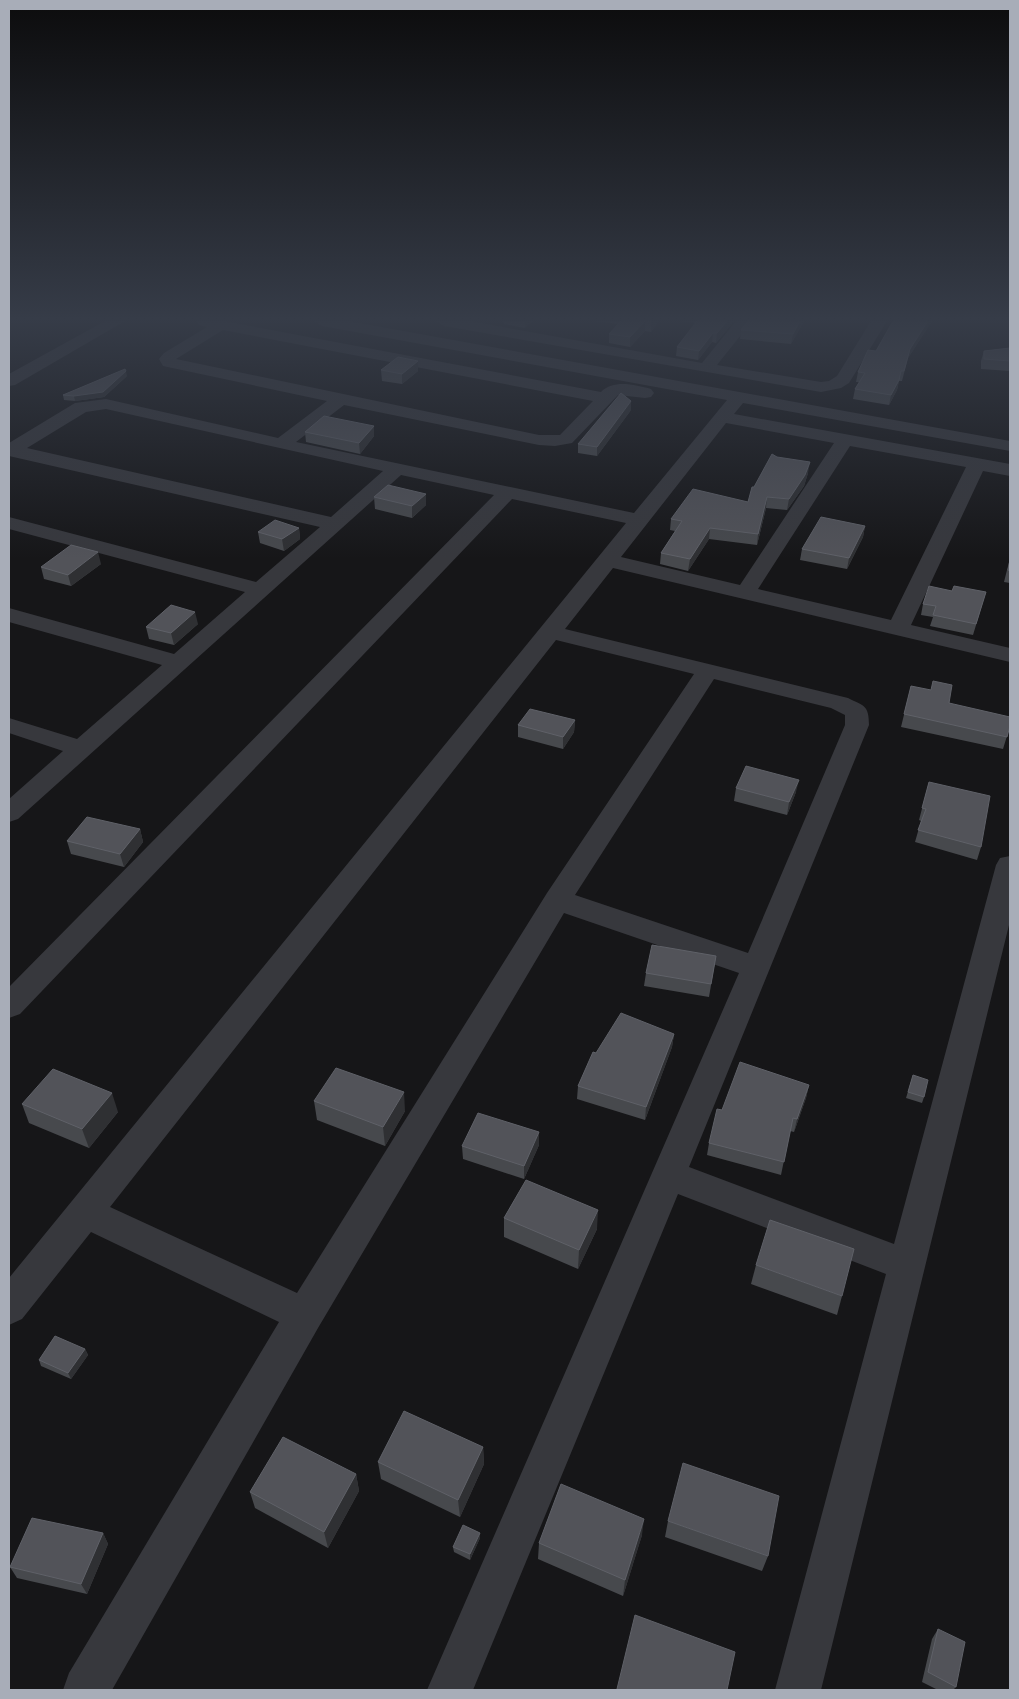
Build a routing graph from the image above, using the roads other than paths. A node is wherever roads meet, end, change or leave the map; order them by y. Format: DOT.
graph roads {
  1 [pos="339,400"];
  2 [pos="353,400"];
  3 [pos="601,400"];
  4 [pos="690,400"];
  5 [pos="698,400"];
  6 [pos="730,407"];
  7 [pos="845,440"];
  8 [pos="281,444"];
  9 [pos="1010,446"];
  10 [pos="10,450"];
  11 [pos="977,464"];
  12 [pos="397,469"];
  13 [pos="1010,470"];
  14 [pos="508,492"];
  15 [pos="639,520"];
  16 [pos="9,524"];
  17 [pos="335,524"];
  18 [pos="607,560"];
  19 [pos="260,590"];
  20 [pos="745,593"];
  21 [pos="9,615"];
  22 [pos="898,629"];
  23 [pos="549,632"];
  24 [pos="1010,655"];
  25 [pos="177,662"];
  26 [pos="707,672"];
  27 [pos="9,725"];
  28 [pos="81,749"];
  29 [pos="9,813"];
  30 [pos="1010,865"];
  31 [pos="557,900"];
  32 [pos="1005,907"];
  33 [pos="757,967"];
  34 [pos="14,992"];
  35 [pos="669,1175"];
  36 [pos="84,1212"];
  37 [pos="907,1265"];
  38 [pos="9,1307"];
  39 [pos="304,1315"];
  40 [pos="86,1690"];
  41 [pos="450,1690"];
  42 [pos="798,1690"];
  1 -- 8 [label="street"];
  2 -- 3 [label="street"];
  4 -- 6 [label="street"];
  5 -- 6 [label="street"];
  6 -- 7 [label="street"];
  6 -- 9 [label="street"];
  6 -- 15 [label="street"];
  7 -- 11 [label="street"];
  7 -- 20 [label="street"];
  8 -- 10 [label="street"];
  8 -- 12 [label="street"];
  10 -- 17 [label="street"];
  11 -- 13 [label="street"];
  11 -- 22 [label="street"];
  12 -- 14 [label="street"];
  12 -- 17 [label="street"];
  14 -- 15 [label="street"];
  14 -- 34 [label="street"];
  15 -- 18 [label="street"];
  16 -- 19 [label="street"];
  17 -- 19 [label="street"];
  18 -- 20 [label="street"];
  18 -- 23 [label="street"];
  19 -- 25 [label="street"];
  20 -- 22 [label="street"];
  21 -- 25 [label="street"];
  22 -- 24 [label="street"];
  23 -- 26 [label="street"];
  23 -- 36 [label="street"];
  25 -- 28 [label="street"];
  26 -- 31 [label="street"];
  26 -- 33 [label="street"];
  27 -- 28 [label="street"];
  28 -- 29 [label="street"];
  30 -- 32 [label="street"];
  31 -- 33 [label="street"];
  31 -- 39 [label="street"];
  32 -- 37 [label="street"];
  33 -- 35 [label="street"];
  35 -- 37 [label="street"];
  35 -- 41 [label="street"];
  36 -- 38 [label="street"];
  36 -- 39 [label="street"];
  37 -- 42 [label="street"];
  39 -- 40 [label="street"];
}
